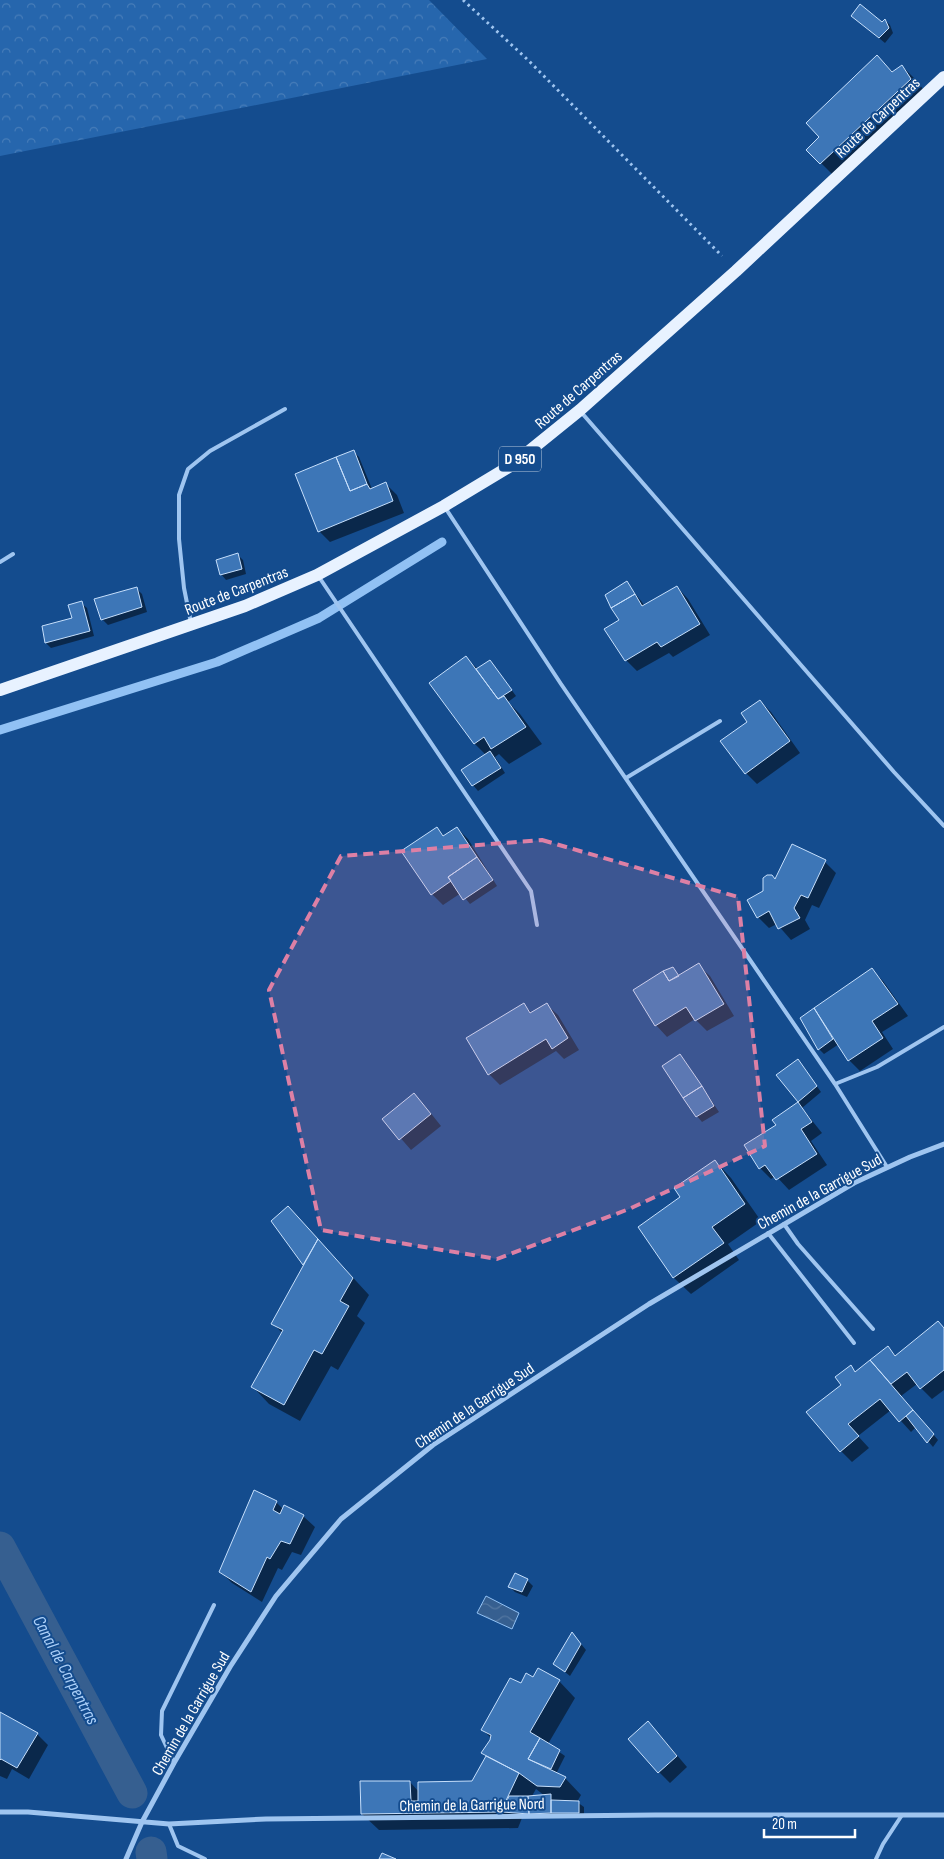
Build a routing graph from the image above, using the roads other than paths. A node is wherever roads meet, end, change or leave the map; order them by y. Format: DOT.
graph roads {
  1 [pos="944,77"];
  2 [pos="285,409"];
  3 [pos="580,410"];
  4 [pos="444,506"];
  5 [pos="13,554"];
  6 [pos="0,562"];
  7 [pos="317,575"];
  8 [pos="192,625"];
  9 [pos="0,689"];
  10 [pos="720,721"];
  11 [pos="626,778"];
  12 [pos="944,826"];
  13 [pos="536,925"];
  14 [pos="944,1027"];
  15 [pos="835,1084"];
  16 [pos="944,1144"];
  17 [pos="888,1167"];
  18 [pos="784,1224"];
  19 [pos="768,1233"];
  20 [pos="873,1329"];
  21 [pos="854,1343"];
  22 [pos="214,1606"];
  23 [pos="174,1763"];
  24 [pos="0,1812"];
  25 [pos="902,1815"];
  26 [pos="944,1815"];
  27 [pos="142,1822"];
  28 [pos="169,1824"];
  29 [pos="126,1859"];
  30 [pos="205,1859"];
  31 [pos="876,1859"];
  1 -- 3 [label="main road, Route de Carpentras / D 950"];
  2 -- 8 [label="lane"];
  3 -- 4 [label="main road, Route de Carpentras / D 950"];
  3 -- 12 [label="lane"];
  4 -- 7 [label="main road, Route de Carpentras / D 950"];
  4 -- 11 [label="lane"];
  5 -- 6 [label="lane"];
  7 -- 8 [label="main road, Route de Carpentras / D 950"];
  7 -- 13 [label="lane"];
  8 -- 9 [label="main road, Route de Carpentras / D 950"];
  10 -- 11 [label="lane"];
  11 -- 15 [label="lane"];
  14 -- 15 [label="lane"];
  15 -- 17 [label="lane"];
  16 -- 17 [label="street, Chemin de la Garrigue Sud"];
  17 -- 18 [label="street, Chemin de la Garrigue Sud"];
  18 -- 19 [label="street, Chemin de la Garrigue Sud"];
  18 -- 20 [label="lane"];
  19 -- 21 [label="lane"];
  19 -- 23 [label="street, Chemin de la Garrigue Sud"];
  22 -- 23 [label="lane"];
  23 -- 27 [label="street, Chemin de la Garrigue Sud"];
  24 -- 27 [label="street, Chemin de la Garrigue Nord"];
  25 -- 26 [label="street, Chemin de la Garrigue Nord"];
  25 -- 28 [label="street, Chemin de la Garrigue Nord"];
  25 -- 31 [label="lane"];
  27 -- 28 [label="street, Chemin de la Garrigue Nord"];
  27 -- 29 [label="street, Chemin de la Garrigue Sud"];
  28 -- 30 [label="lane"];
}
